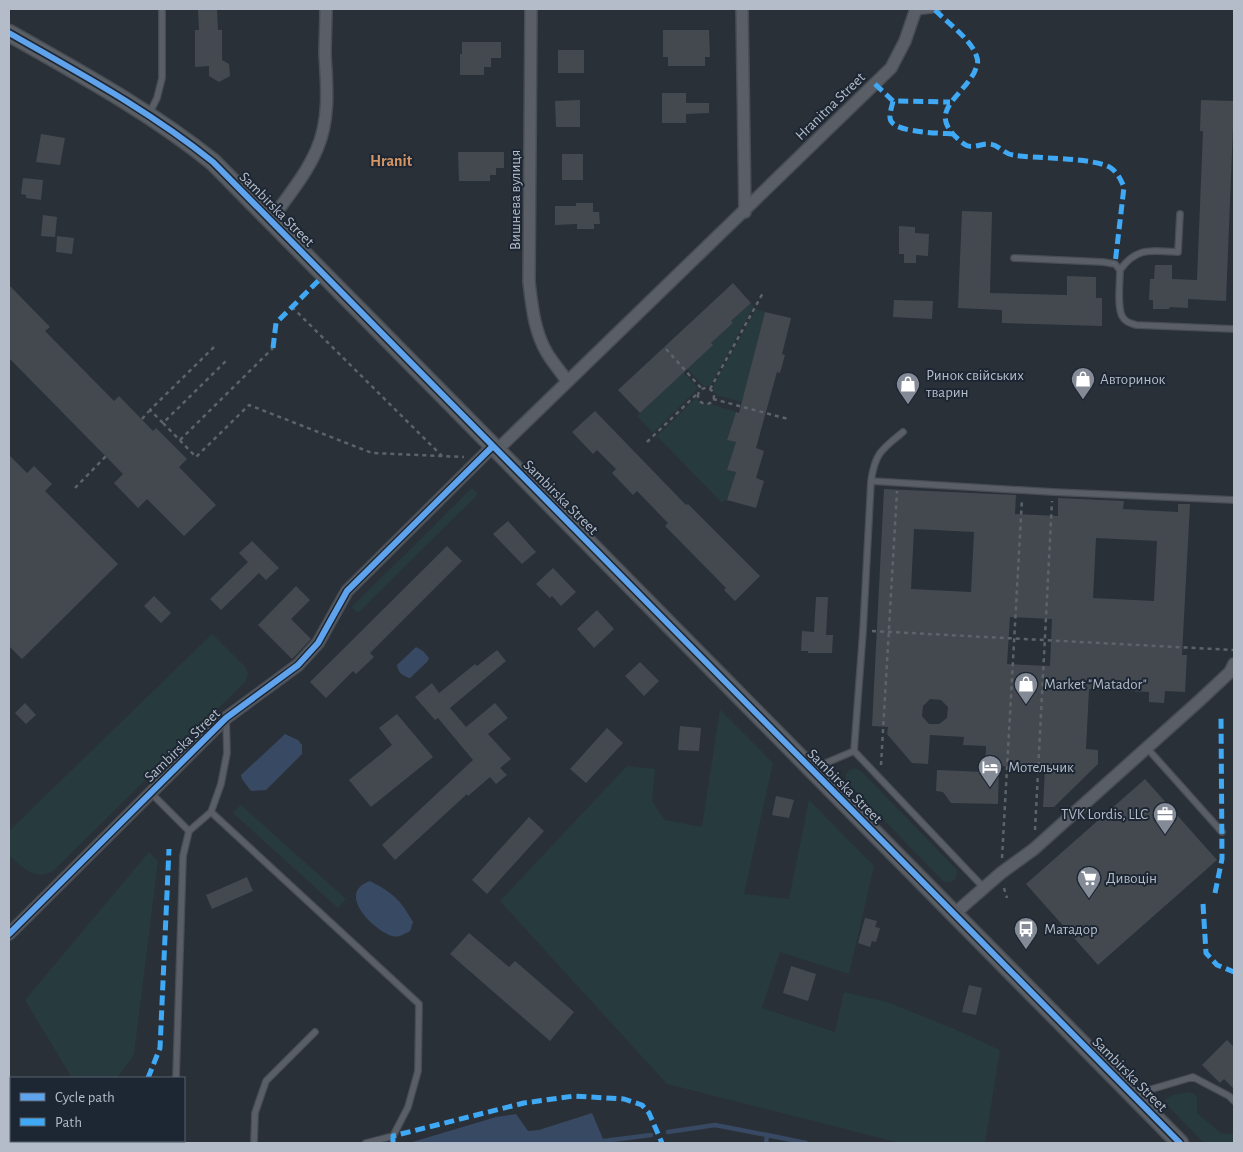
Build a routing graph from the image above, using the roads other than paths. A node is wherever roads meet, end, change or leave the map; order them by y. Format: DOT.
graph roads {
  1 [pos="162,9"];
  2 [pos="326,9"];
  3 [pos="531,9"];
  4 [pos="742,9"];
  5 [pos="938,9"];
  6 [pos="916,11"];
  7 [pos="9,33"];
  8 [pos="149,114"];
  9 [pos="744,212"];
  10 [pos="1180,214"];
  11 [pos="271,220"];
  12 [pos="1014,258"];
  13 [pos="1120,270"];
  14 [pos="1234,329"];
  15 [pos="567,381"];
  16 [pos="903,432"];
  17 [pos="495,448"];
  18 [pos="871,480"];
  19 [pos="1234,500"];
  20 [pos="1234,664"];
  21 [pos="226,718"];
  22 [pos="1147,748"];
  23 [pos="854,752"];
  24 [pos="812,769"];
  25 [pos="151,793"];
  26 [pos="211,812"];
  27 [pos="189,831"];
  28 [pos="1222,832"];
  29 [pos="984,888"];
  30 [pos="954,914"];
  31 [pos="9,934"];
  32 [pos="315,1032"];
  33 [pos="176,1077"];
  34 [pos="1132,1094"];
  35 [pos="1234,1100"];
  36 [pos="254,1143"];
  37 [pos="366,1143"];
  38 [pos="1180,1143"];
  1 -- 8 [label="lane"];
  2 -- 11 [label="street"];
  3 -- 15 [label="street, Вишнева вулиця"];
  4 -- 9 [label="street"];
  5 -- 6 [label="lane"];
  6 -- 9 [label="street, Hranitna Street"];
  7 -- 8 [label="main road, Sambirska Street"];
  8 -- 11 [label="main road, Sambirska Street"];
  9 -- 15 [label="street, Hranitna Street"];
  10 -- 13 [label="lane"];
  11 -- 17 [label="main road, Sambirska Street"];
  12 -- 13 [label="lane"];
  13 -- 14 [label="lane"];
  15 -- 17 [label="street, Hranitna Street"];
  16 -- 18 [label="lane"];
  17 -- 21 [label="street, Sambirska Street"];
  17 -- 24 [label="main road, Sambirska Street"];
  18 -- 19 [label="lane"];
  18 -- 23 [label="lane"];
  20 -- 22 [label="street"];
  21 -- 25 [label="street, Sambirska Street"];
  21 -- 26 [label="lane"];
  22 -- 28 [label="lane"];
  22 -- 29 [label="street"];
  23 -- 24 [label="lane"];
  23 -- 29 [label="lane"];
  24 -- 30 [label="main road, Sambirska Street"];
  25 -- 27 [label="lane"];
  25 -- 31 [label="street, Sambirska Street"];
  26 -- 27 [label="lane"];
  26 -- 37 [label="lane"];
  27 -- 33 [label="lane"];
  29 -- 30 [label="street"];
  30 -- 34 [label="main road, Sambirska Street"];
  32 -- 36 [label="lane"];
  34 -- 35 [label="lane"];
  34 -- 38 [label="main road, Sambirska Street"];
}
